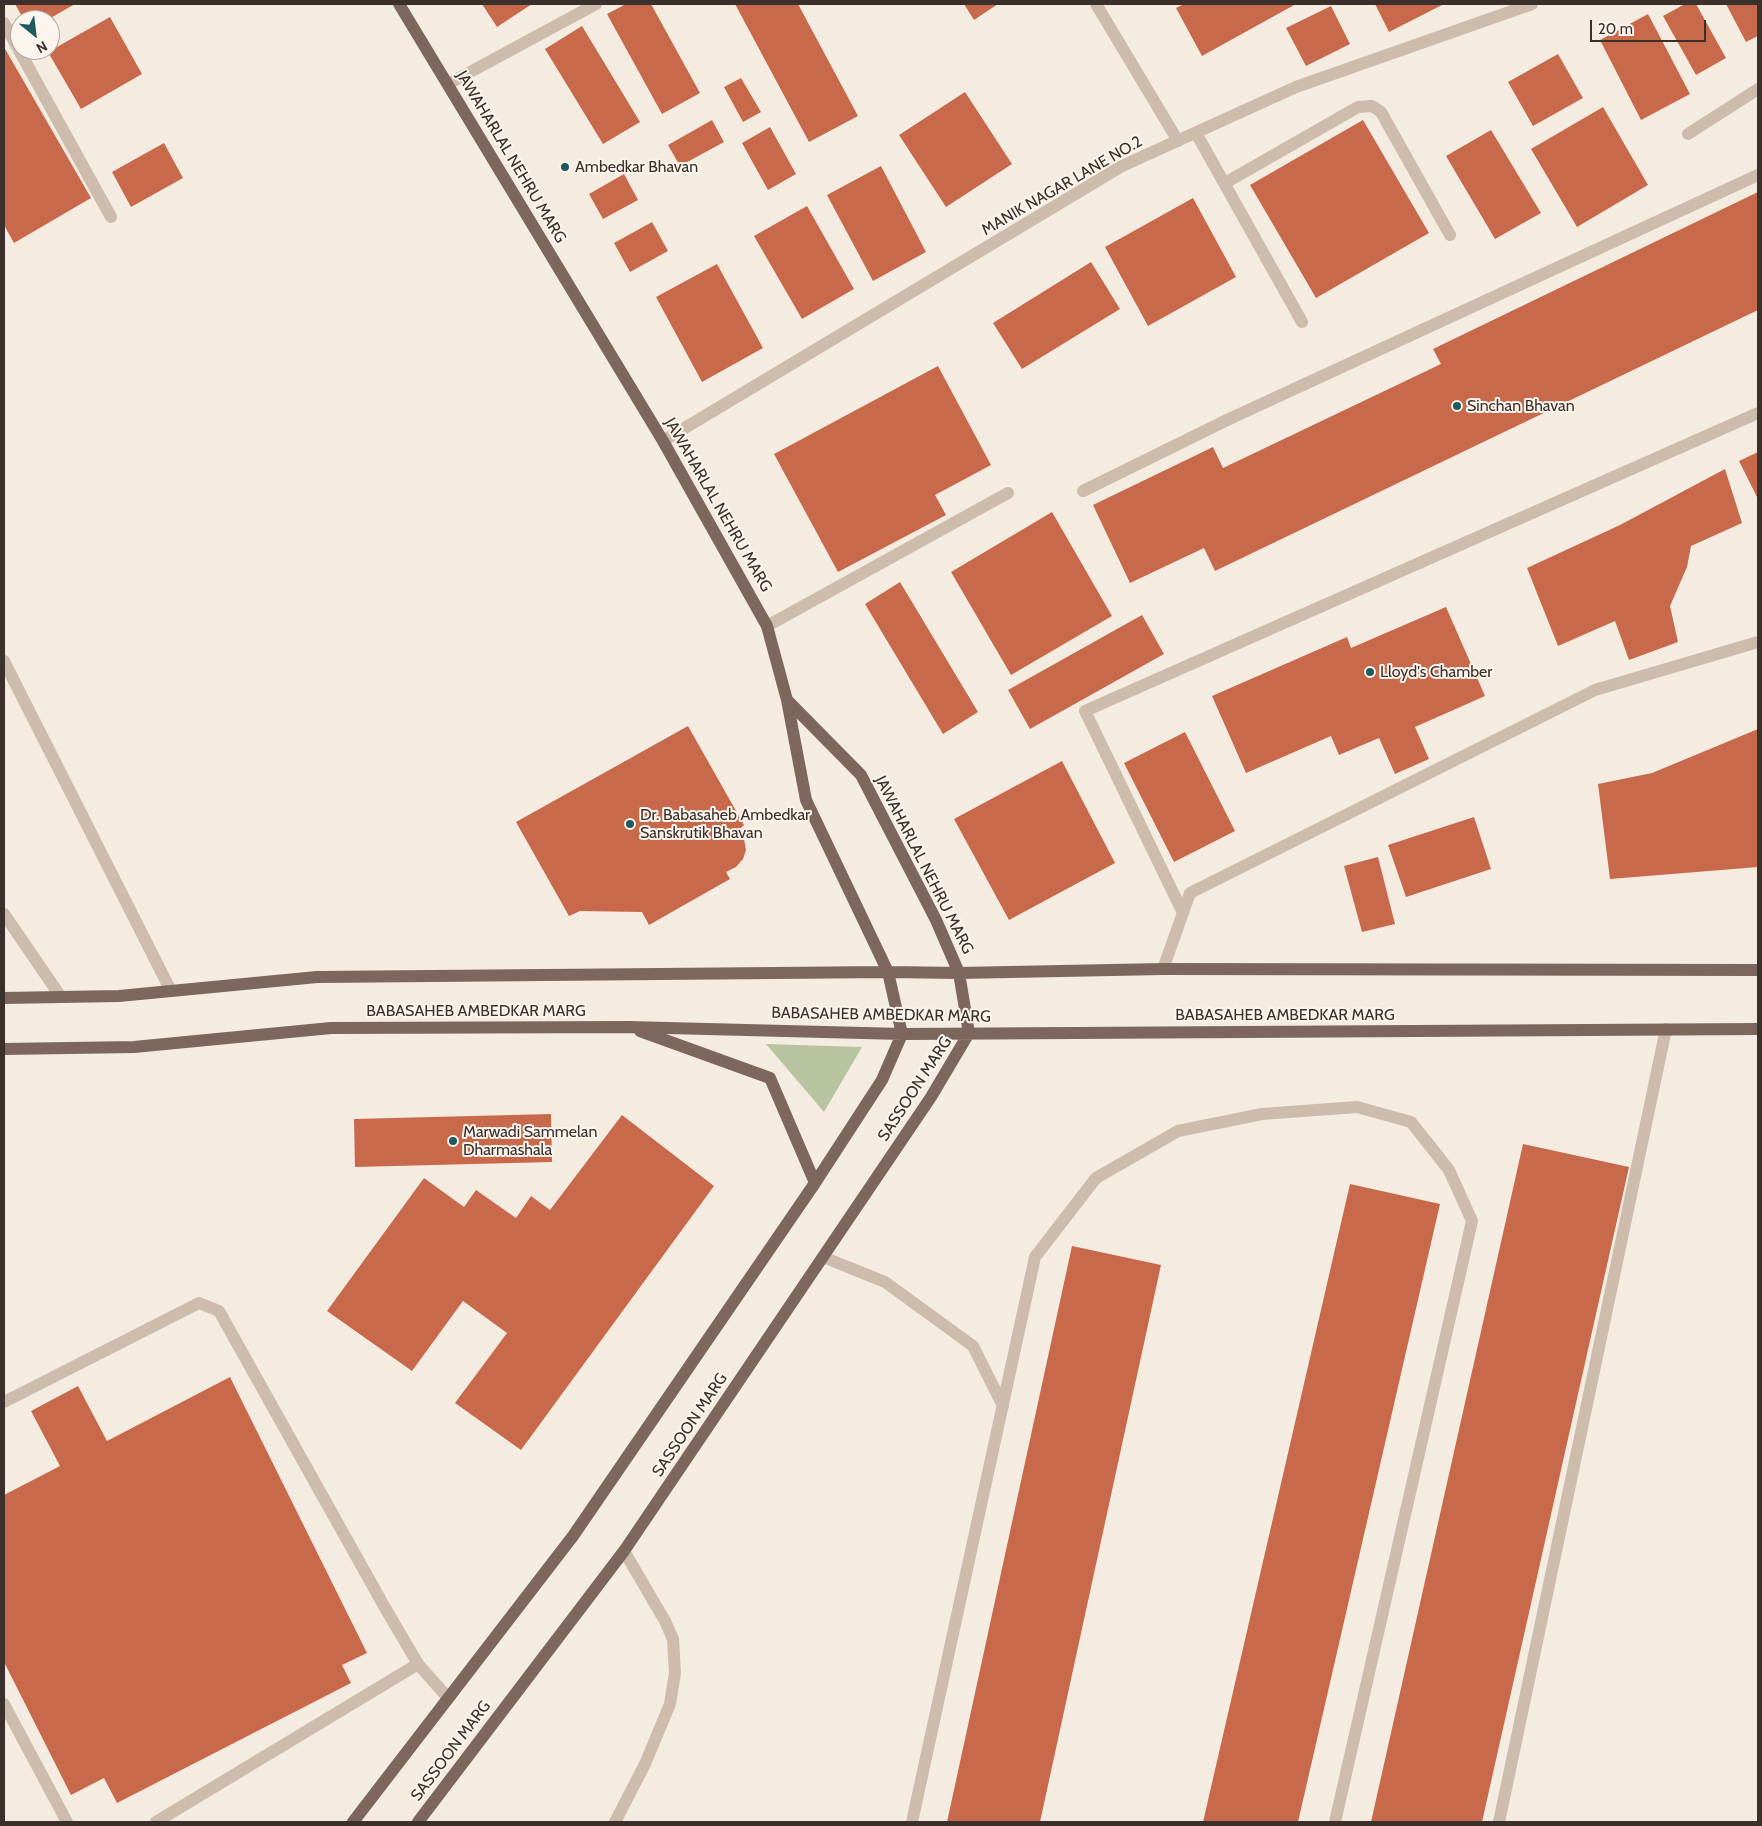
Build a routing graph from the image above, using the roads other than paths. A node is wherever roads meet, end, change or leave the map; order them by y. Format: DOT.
graph roads {
  1 [pos="399,4"];
  2 [pos="596,4"];
  3 [pos="1096,4"];
  4 [pos="1532,4"];
  5 [pos="4,23"];
  6 [pos="448,84"];
  7 [pos="1758,89"];
  8 [pos="1196,133"];
  9 [pos="1688,134"];
  10 [pos="1178,141"];
  11 [pos="1758,175"];
  12 [pos="1225,183"];
  13 [pos="111,217"];
  14 [pos="1450,235"];
  15 [pos="1302,322"];
  16 [pos="1758,413"];
  17 [pos="663,441"];
  18 [pos="1083,491"];
  19 [pos="1008,493"];
  20 [pos="767,626"];
  21 [pos="1758,642"];
  22 [pos="4,661"];
  23 [pos="786,700"];
  24 [pos="1183,913"];
  25 [pos="4,914"];
  26 [pos="1164,969"];
  27 [pos="1758,970"];
  28 [pos="888,972"];
  29 [pos="959,973"];
  30 [pos="171,991"];
  31 [pos="61,997"];
  32 [pos="4,998"];
  33 [pos="629,1027"];
  34 [pos="1666,1029"];
  35 [pos="1758,1029"];
  36 [pos="970,1033"];
  37 [pos="902,1034"];
  38 [pos="4,1049"];
  39 [pos="815,1183"];
  40 [pos="823,1257"];
  41 [pos="4,1402"];
  42 [pos="1003,1406"];
  43 [pos="624,1551"];
  44 [pos="418,1664"];
  45 [pos="448,1698"];
  46 [pos="4,1704"];
  47 [pos="67,1822"];
  48 [pos="156,1822"];
  49 [pos="353,1822"];
  50 [pos="418,1822"];
  51 [pos="615,1822"];
  52 [pos="912,1822"];
  53 [pos="1335,1822"];
  54 [pos="1499,1822"];
  1 -- 6 [label="main road, JAWAHARLAL NEHRU MARG"];
  2 -- 6 [label="street"];
  3 -- 10 [label="street"];
  4 -- 8 [label="street, MANIK NAGAR LANE NO.2"];
  5 -- 13 [label="street"];
  6 -- 17 [label="main road, JAWAHARLAL NEHRU MARG"];
  7 -- 9 [label="street"];
  8 -- 10 [label="street, MANIK NAGAR LANE NO.2"];
  8 -- 12 [label="street"];
  10 -- 17 [label="street, MANIK NAGAR LANE NO.2"];
  11 -- 18 [label="street"];
  12 -- 14 [label="street"];
  12 -- 15 [label="street"];
  16 -- 24 [label="street"];
  17 -- 20 [label="main road, JAWAHARLAL NEHRU MARG"];
  19 -- 20 [label="street"];
  20 -- 23 [label="main road, JAWAHARLAL NEHRU MARG"];
  21 -- 24 [label="street"];
  22 -- 30 [label="street"];
  23 -- 28 [label="main road"];
  23 -- 29 [label="main road, JAWAHARLAL NEHRU MARG"];
  24 -- 26 [label="street"];
  25 -- 31 [label="street"];
  26 -- 27 [label="main road"];
  26 -- 29 [label="main road"];
  28 -- 29 [label="main road"];
  28 -- 30 [label="main road"];
  28 -- 37 [label="main road"];
  29 -- 36 [label="main road, JAWAHARLAL NEHRU MARG"];
  30 -- 31 [label="main road"];
  31 -- 32 [label="main road"];
  33 -- 37 [label="main road, BABASAHEB AMBEDKAR MARG"];
  33 -- 38 [label="main road, BABASAHEB AMBEDKAR MARG"];
  33 -- 39 [label="main road"];
  34 -- 35 [label="main road, BABASAHEB AMBEDKAR MARG"];
  34 -- 36 [label="main road, BABASAHEB AMBEDKAR MARG"];
  34 -- 54 [label="street"];
  36 -- 37 [label="main road, BABASAHEB AMBEDKAR MARG"];
  36 -- 40 [label="main road, SASSOON MARG"];
  37 -- 39 [label="main road, SASSOON MARG"];
  39 -- 45 [label="main road, SASSOON MARG"];
  40 -- 42 [label="street"];
  40 -- 43 [label="main road, SASSOON MARG"];
  41 -- 44 [label="street"];
  42 -- 52 [label="street"];
  42 -- 53 [label="street"];
  43 -- 50 [label="main road, SASSOON MARG"];
  43 -- 51 [label="street"];
  44 -- 45 [label="street"];
  44 -- 48 [label="street"];
  45 -- 49 [label="main road, SASSOON MARG"];
  46 -- 47 [label="street"];
}
